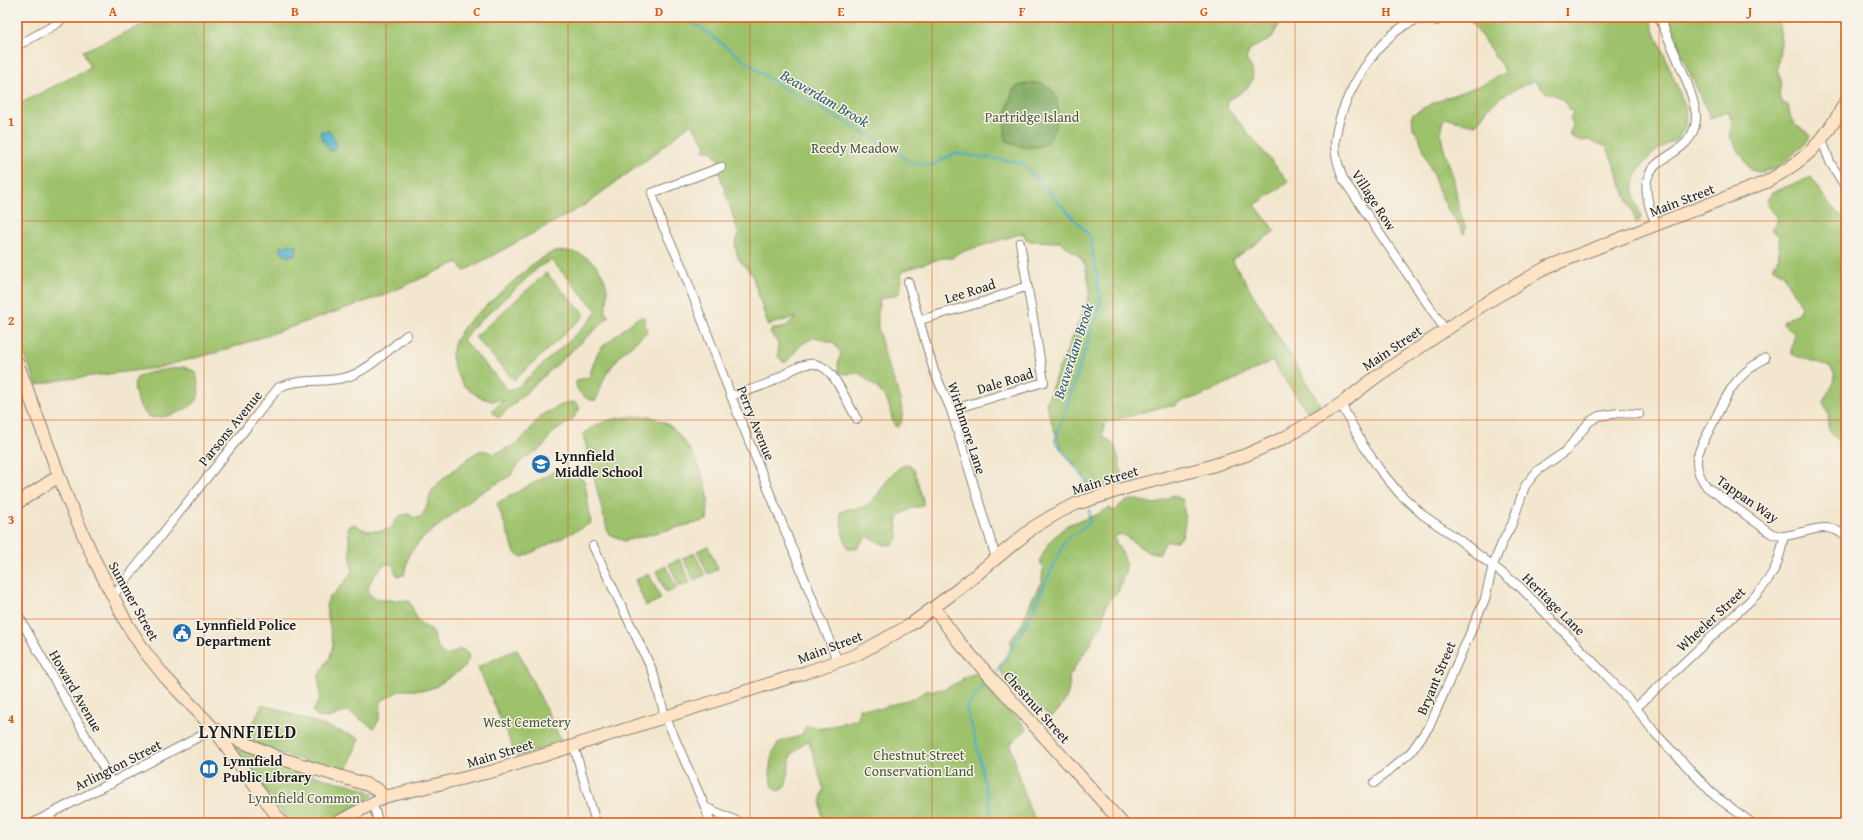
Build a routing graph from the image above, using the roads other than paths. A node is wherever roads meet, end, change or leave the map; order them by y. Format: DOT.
graph roads {
  1 [pos="63,17"];
  2 [pos="1659,17"];
  3 [pos="1437,21"];
  4 [pos="17,46"];
  5 [pos="1846,101"];
  6 [pos="1822,140"];
  7 [pos="721,167"];
  8 [pos="1846,188"];
  9 [pos="1657,226"];
  10 [pos="1020,242"];
  11 [pos="908,282"];
  12 [pos="1027,286"];
  13 [pos="920,320"];
  14 [pos="1446,330"];
  15 [pos="407,336"];
  16 [pos="1765,358"];
  17 [pos="17,362"];
  18 [pos="731,396"];
  19 [pos="1342,404"];
  20 [pos="951,410"];
  21 [pos="1639,414"];
  22 [pos="856,419"];
  23 [pos="59,476"];
  24 [pos="17,503"];
  25 [pos="1784,536"];
  26 [pos="1846,538"];
  27 [pos="593,546"];
  28 [pos="996,558"];
  29 [pos="1493,565"];
  30 [pos="112,597"];
  31 [pos="934,608"];
  32 [pos="17,613"];
  33 [pos="838,662"];
  34 [pos="1636,708"];
  35 [pos="665,716"];
  36 [pos="214,729"];
  37 [pos="574,746"];
  38 [pos="112,783"];
  39 [pos="1374,783"];
  40 [pos="384,797"];
  41 [pos="372,803"];
  42 [pos="706,807"];
  43 [pos="49,815"];
  44 [pos="730,819"];
  45 [pos="33,823"];
  46 [pos="53,823"];
  47 [pos="282,823"];
  48 [pos="337,823"];
  49 [pos="379,823"];
  50 [pos="596,823"];
  51 [pos="711,823"];
  52 [pos="722,823"];
  53 [pos="741,823"];
  54 [pos="1122,823"];
  55 [pos="1752,823"];
  1 -- 4 [label="street"];
  2 -- 9 [label="street"];
  3 -- 14 [label="street, Village Row"];
  5 -- 6 [label="street, Main Street"];
  6 -- 8 [label="street"];
  6 -- 9 [label="street, Main Street"];
  7 -- 18 [label="street, Perry Avenue"];
  9 -- 14 [label="street, Main Street"];
  10 -- 12 [label="street"];
  11 -- 13 [label="street, Wirthmore Lane"];
  12 -- 13 [label="street, Lee Road"];
  12 -- 20 [label="street, Dale Road"];
  13 -- 20 [label="street, Wirthmore Lane"];
  14 -- 19 [label="street, Main Street"];
  15 -- 30 [label="street, Parsons Avenue"];
  16 -- 25 [label="street, Tappan Way"];
  17 -- 23 [label="street, Summer Street"];
  18 -- 22 [label="street"];
  18 -- 33 [label="street, Perry Avenue"];
  19 -- 28 [label="street, Main Street"];
  19 -- 29 [label="street, Heritage Lane"];
  20 -- 28 [label="street, Wirthmore Lane"];
  21 -- 29 [label="street, Bryant Street"];
  23 -- 24 [label="street"];
  23 -- 30 [label="street, Summer Street"];
  25 -- 26 [label="street"];
  25 -- 34 [label="street, Wheeler Street"];
  27 -- 35 [label="street"];
  28 -- 31 [label="street, Main Street"];
  29 -- 34 [label="street, Heritage Lane"];
  29 -- 39 [label="street, Bryant Street"];
  30 -- 36 [label="street, Summer Street"];
  31 -- 33 [label="street, Main Street"];
  31 -- 54 [label="street, Chestnut Street"];
  32 -- 38 [label="street, Howard Avenue"];
  33 -- 35 [label="street, Main Street"];
  34 -- 55 [label="street, Heritage Lane"];
  35 -- 37 [label="street, Main Street"];
  35 -- 42 [label="street"];
  36 -- 38 [label="street, Arlington Street"];
  36 -- 40 [label="street"];
  36 -- 47 [label="street, Summer Street"];
  37 -- 40 [label="street, Main Street"];
  37 -- 50 [label="street"];
  38 -- 43 [label="street, Arlington Street"];
  40 -- 41 [label="street, Main Street"];
  41 -- 48 [label="street, Main Street"];
  41 -- 49 [label="street"];
  42 -- 44 [label="street"];
  42 -- 51 [label="street"];
  43 -- 45 [label="street, Arlington Street"];
  43 -- 46 [label="street"];
  44 -- 52 [label="street"];
  44 -- 53 [label="street"];
}
